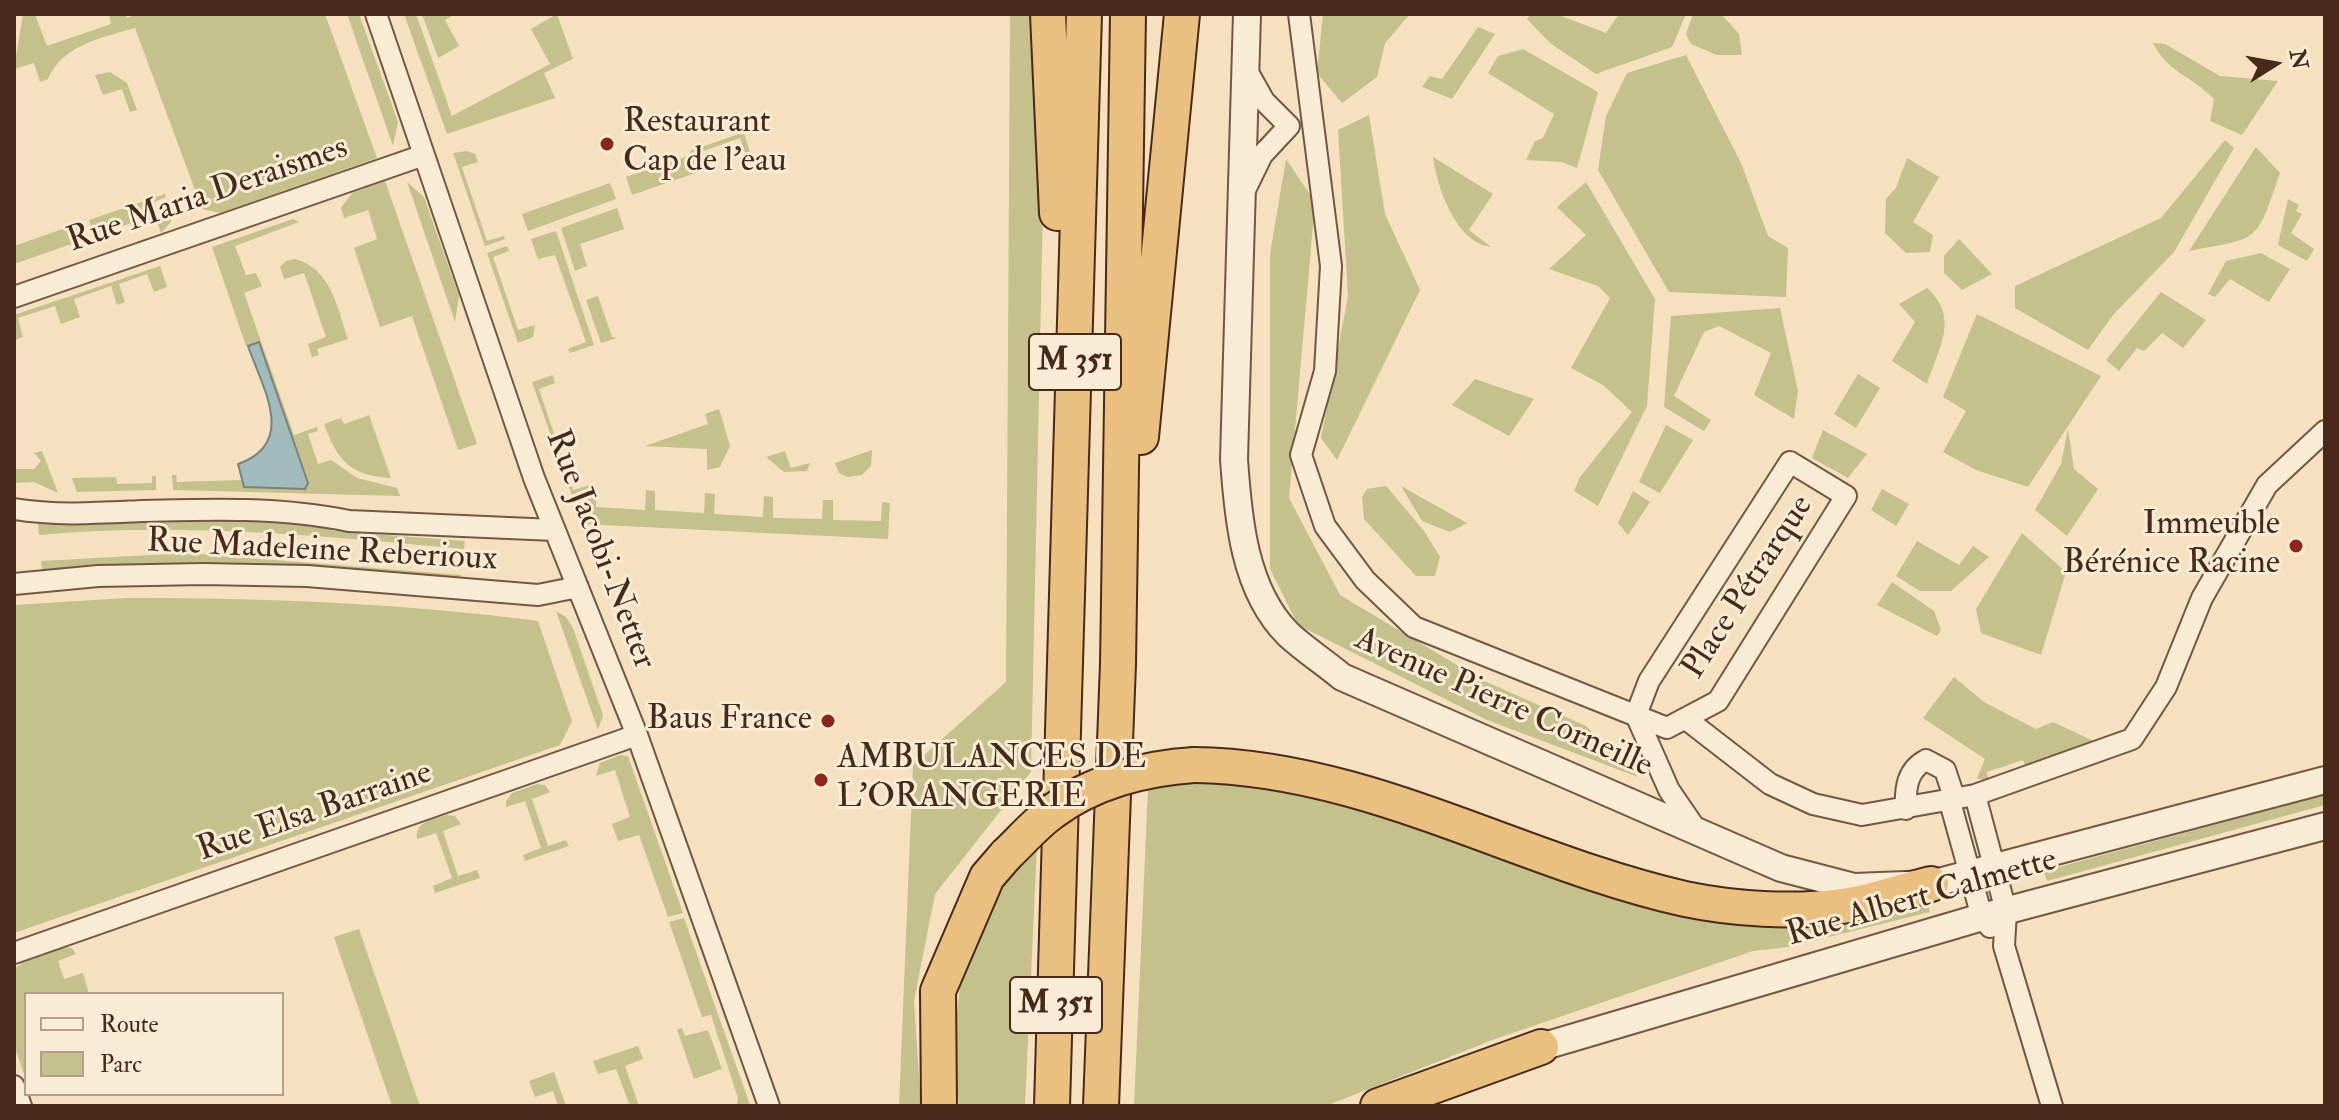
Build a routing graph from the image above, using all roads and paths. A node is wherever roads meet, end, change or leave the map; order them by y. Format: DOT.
graph roads {
  1 [pos="376,14"];
  2 [pos="1048,14"];
  3 [pos="1084,14"];
  4 [pos="1128,14"];
  5 [pos="1182,14"];
  6 [pos="1247,14"];
  7 [pos="1299,14"];
  8 [pos="1245,67"];
  9 [pos="1289,126"];
  10 [pos="1316,131"];
  11 [pos="424,155"];
  12 [pos="1240,201"];
  13 [pos="14,297"];
  14 [pos="2325,431"];
  15 [pos="14,509"];
  16 [pos="554,530"];
  17 [pos="14,584"];
  18 [pos="578,587"];
  19 [pos="1118,664"];
  20 [pos="1065,710"];
  21 [pos="1636,715"];
  22 [pos="1686,719"];
  23 [pos="637,735"];
  24 [pos="2325,780"];
  25 [pos="1975,795"];
  26 [pos="1952,801"];
  27 [pos="1906,809"];
  28 [pos="2325,826"];
  29 [pos="1697,831"];
  30 [pos="1982,870"];
  31 [pos="1931,884"];
  32 [pos="1994,914"];
  33 [pos="14,953"];
  34 [pos="1541,1047"];
  35 [pos="14,1086"];
  36 [pos="21,1106"];
  37 [pos="769,1106"];
  38 [pos="939,1106"];
  39 [pos="1052,1106"];
  40 [pos="1101,1106"];
  41 [pos="1378,1106"];
  42 [pos="2052,1106"];
  1 -- 11 [label="street, Rue Jacobi-Netter"];
  2 -- 20 [label="highway"];
  3 -- 20 [label="highway, M 351"];
  4 -- 19 [label="highway, M 351"];
  5 -- 19 [label="highway"];
  6 -- 8 [label="street, Avenue Pierre Corneille"];
  7 -- 10 [label="street"];
  8 -- 9 [label="street"];
  8 -- 12 [label="street, Avenue Pierre Corneille"];
  9 -- 10 [label="street"];
  9 -- 12 [label="street"];
  10 -- 21 [label="street"];
  11 -- 13 [label="street, Rue Maria Deraismes"];
  11 -- 16 [label="street, Rue Jacobi-Netter"];
  12 -- 29 [label="street, Avenue Pierre Corneille"];
  14 -- 25 [label="street"];
  15 -- 16 [label="street, Rue Madeleine Reberioux"];
  16 -- 18 [label="street, Rue Jacobi-Netter"];
  17 -- 18 [label="street, Rue Madeleine Reberioux"];
  18 -- 23 [label="street, Rue Jacobi-Netter"];
  19 -- 40 [label="highway, M 351"];
  20 -- 39 [label="highway, M 351"];
  21 -- 22 [label="street, Place Pétrarque"];
  21 -- 22 [label="street, Place Pétrarque"];
  21 -- 29 [label="street"];
  22 -- 27 [label="street"];
  23 -- 33 [label="street, Rue Elsa Barraine"];
  23 -- 37 [label="street, Rue Jacobi-Netter"];
  24 -- 30 [label="street, Rue Albert Calmette"];
  25 -- 26 [label="street"];
  25 -- 30 [label="street"];
  26 -- 27 [label="street"];
  26 -- 27 [label="street"];
  26 -- 30 [label="street"];
  28 -- 32 [label="street, Rue Albert Calmette"];
  29 -- 31 [label="street, Avenue Pierre Corneille"];
  30 -- 31 [label="street, Rue Albert Calmette"];
  30 -- 32 [label="street"];
  31 -- 38 [label="highway, bridge"];
  32 -- 34 [label="street, Rue Albert Calmette"];
  32 -- 42 [label="street"];
  34 -- 41 [label="highway"];
  35 -- 36 [label="street"];
}
